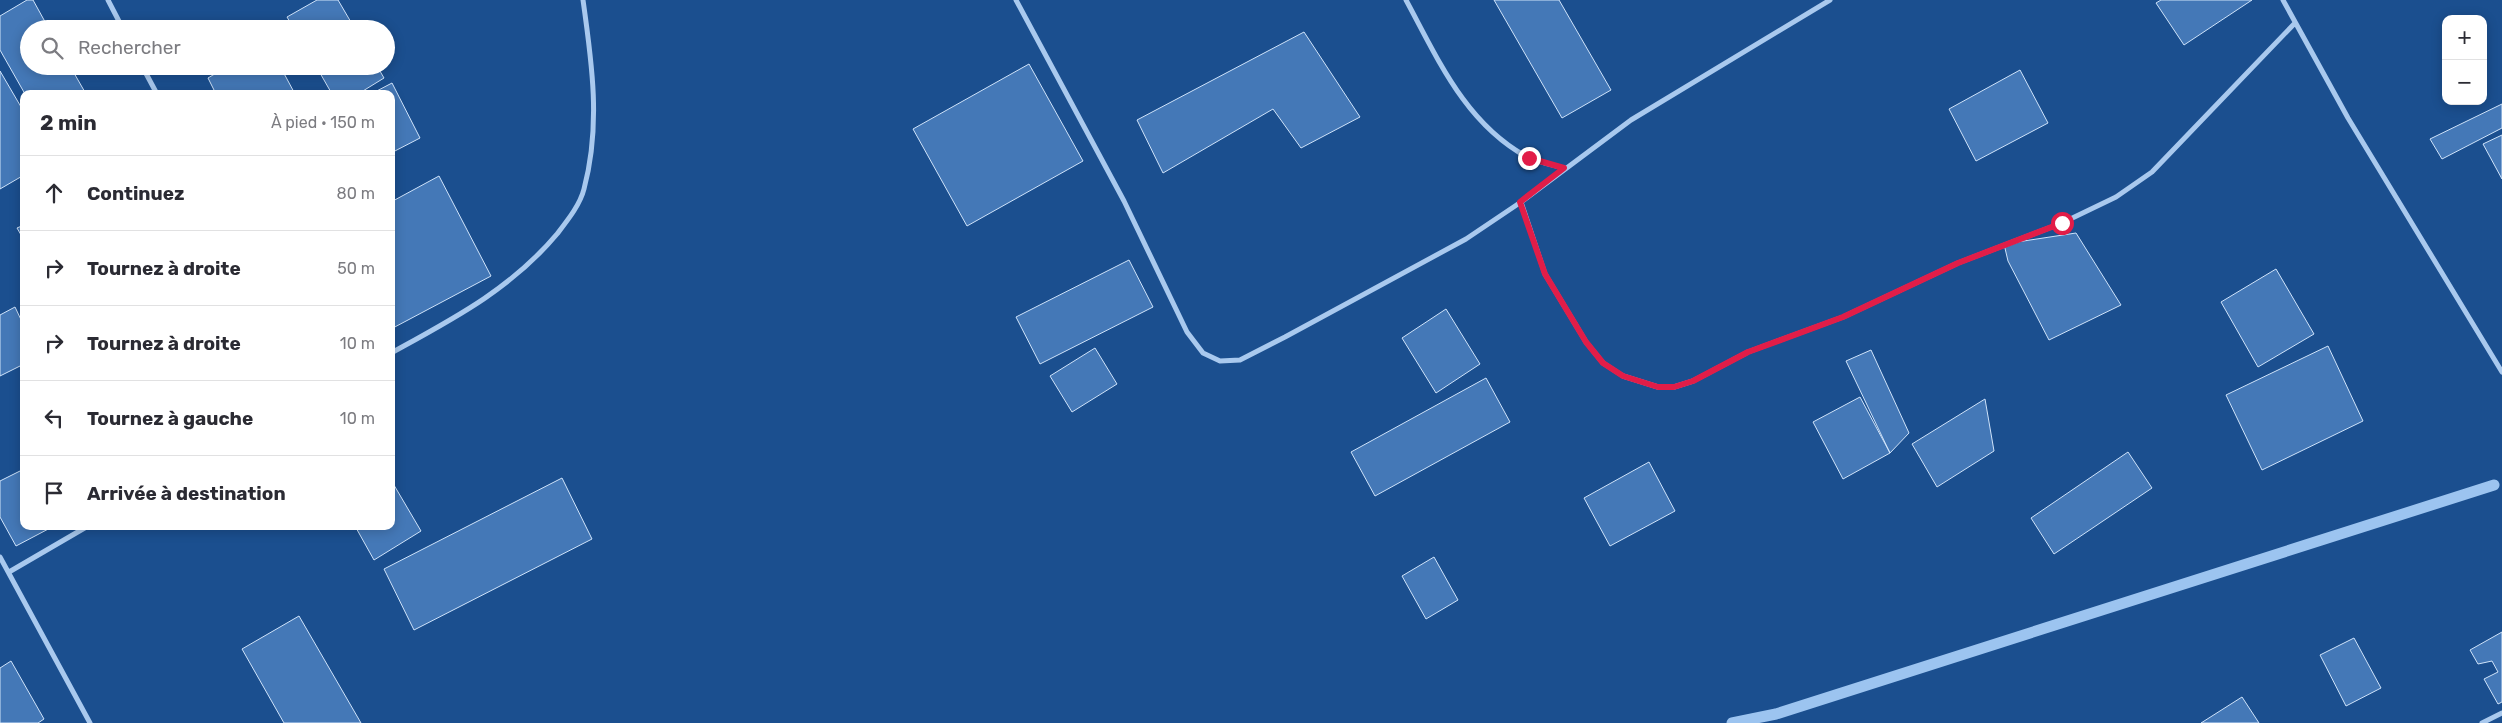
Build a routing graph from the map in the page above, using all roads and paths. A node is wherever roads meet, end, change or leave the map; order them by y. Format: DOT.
graph roads {
  1 [pos="108,0"];
  2 [pos="583,0"];
  3 [pos="1016,0"];
  4 [pos="1406,0"];
  5 [pos="1830,0"];
  6 [pos="2283,0"];
  7 [pos="118,20"];
  8 [pos="2294,24"];
  9 [pos="147,75"];
  10 [pos="155,90"];
  11 [pos="1564,168"];
  12 [pos="1520,202"];
  13 [pos="395,351"];
  14 [pos="2502,372"];
  15 [pos="81,530"];
  16 [pos="0,557"];
  17 [pos="9,572"];
  18 [pos="2502,713"];
  19 [pos="90,723"];
  20 [pos="2482,723"];
  1 -- 7 [label="street"];
  2 -- 13 [label="street"];
  3 -- 12 [label="street"];
  4 -- 11 [label="street"];
  5 -- 11 [label="street"];
  6 -- 8 [label="street"];
  8 -- 12 [label="street"];
  8 -- 14 [label="street"];
  9 -- 10 [label="street"];
  11 -- 12 [label="street"];
  15 -- 17 [label="street"];
  16 -- 17 [label="street"];
  17 -- 19 [label="street"];
  18 -- 20 [label="street"];
}
